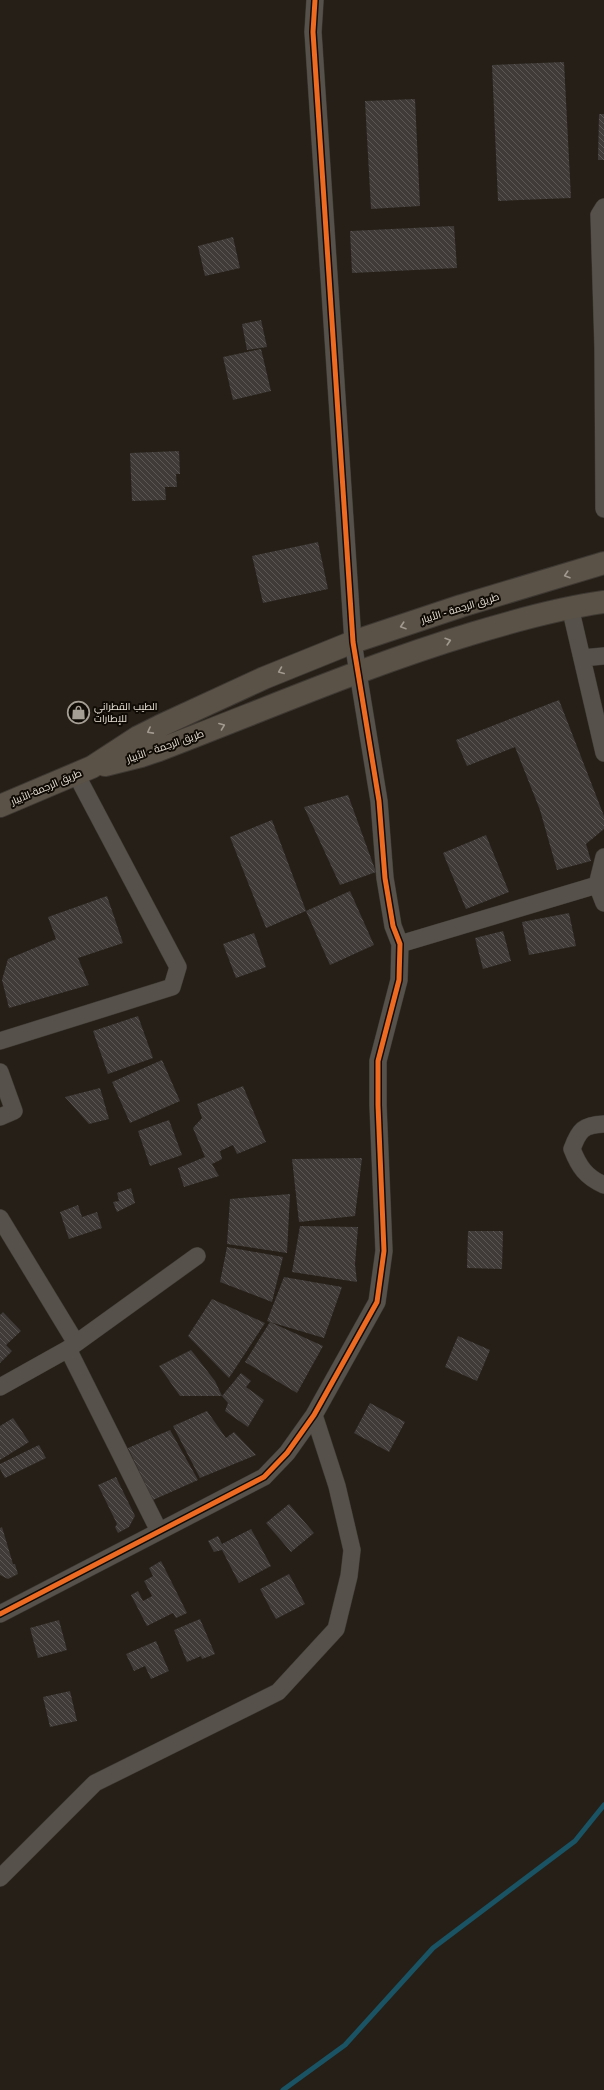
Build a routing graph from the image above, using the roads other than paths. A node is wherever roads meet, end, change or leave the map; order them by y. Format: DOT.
graph roads {
  1 [pos="315,0"];
  2 [pos="604,207"];
  3 [pos="604,348"];
  4 [pos="604,509"];
  5 [pos="604,563"];
  6 [pos="604,602"];
  7 [pos="570,607"];
  8 [pos="353,642"];
  9 [pos="604,656"];
  10 [pos="582,658"];
  11 [pos="359,672"];
  12 [pos="604,753"];
  13 [pos="84,771"];
  14 [pos="0,806"];
  15 [pos="604,857"];
  16 [pos="597,885"];
  17 [pos="604,903"];
  18 [pos="400,944"];
  19 [pos="0,1041"];
  20 [pos="0,1072"];
  21 [pos="0,1117"];
  22 [pos="604,1124"];
  23 [pos="604,1185"];
  24 [pos="0,1218"];
  25 [pos="197,1256"];
  26 [pos="72,1346"];
  27 [pos="0,1387"];
  28 [pos="314,1415"];
  29 [pos="159,1531"];
  30 [pos="0,1614"];
  31 [pos="0,1878"];
  1 -- 8 [label="street"];
  2 -- 3 [label="street"];
  3 -- 4 [label="street"];
  5 -- 8 [label="highway, طريق الرجمة - الأبيار, one-way"];
  6 -- 7 [label="highway, طريق الرجمة - الأبيار"];
  7 -- 10 [label="street"];
  11 -- 7 [label="highway, طريق الرجمة - الأبيار, one-way"];
  8 -- 11 [label="street"];
  8 -- 13 [label="highway, طريق الرجمة - الأبيار, one-way"];
  9 -- 10 [label="street"];
  10 -- 12 [label="street"];
  13 -- 11 [label="highway, طريق الرجمة - الأبيار, one-way"];
  11 -- 18 [label="street"];
  13 -- 14 [label="highway, طريق الرجمة-الأبيار"];
  13 -- 19 [label="street"];
  15 -- 16 [label="street"];
  16 -- 17 [label="street"];
  16 -- 18 [label="street"];
  18 -- 28 [label="street"];
  20 -- 21 [label="street"];
  22 -- 23 [label="street"];
  24 -- 26 [label="street"];
  25 -- 26 [label="street"];
  26 -- 27 [label="street"];
  26 -- 29 [label="street"];
  28 -- 29 [label="street"];
  28 -- 31 [label="street"];
  29 -- 30 [label="street"];
}
